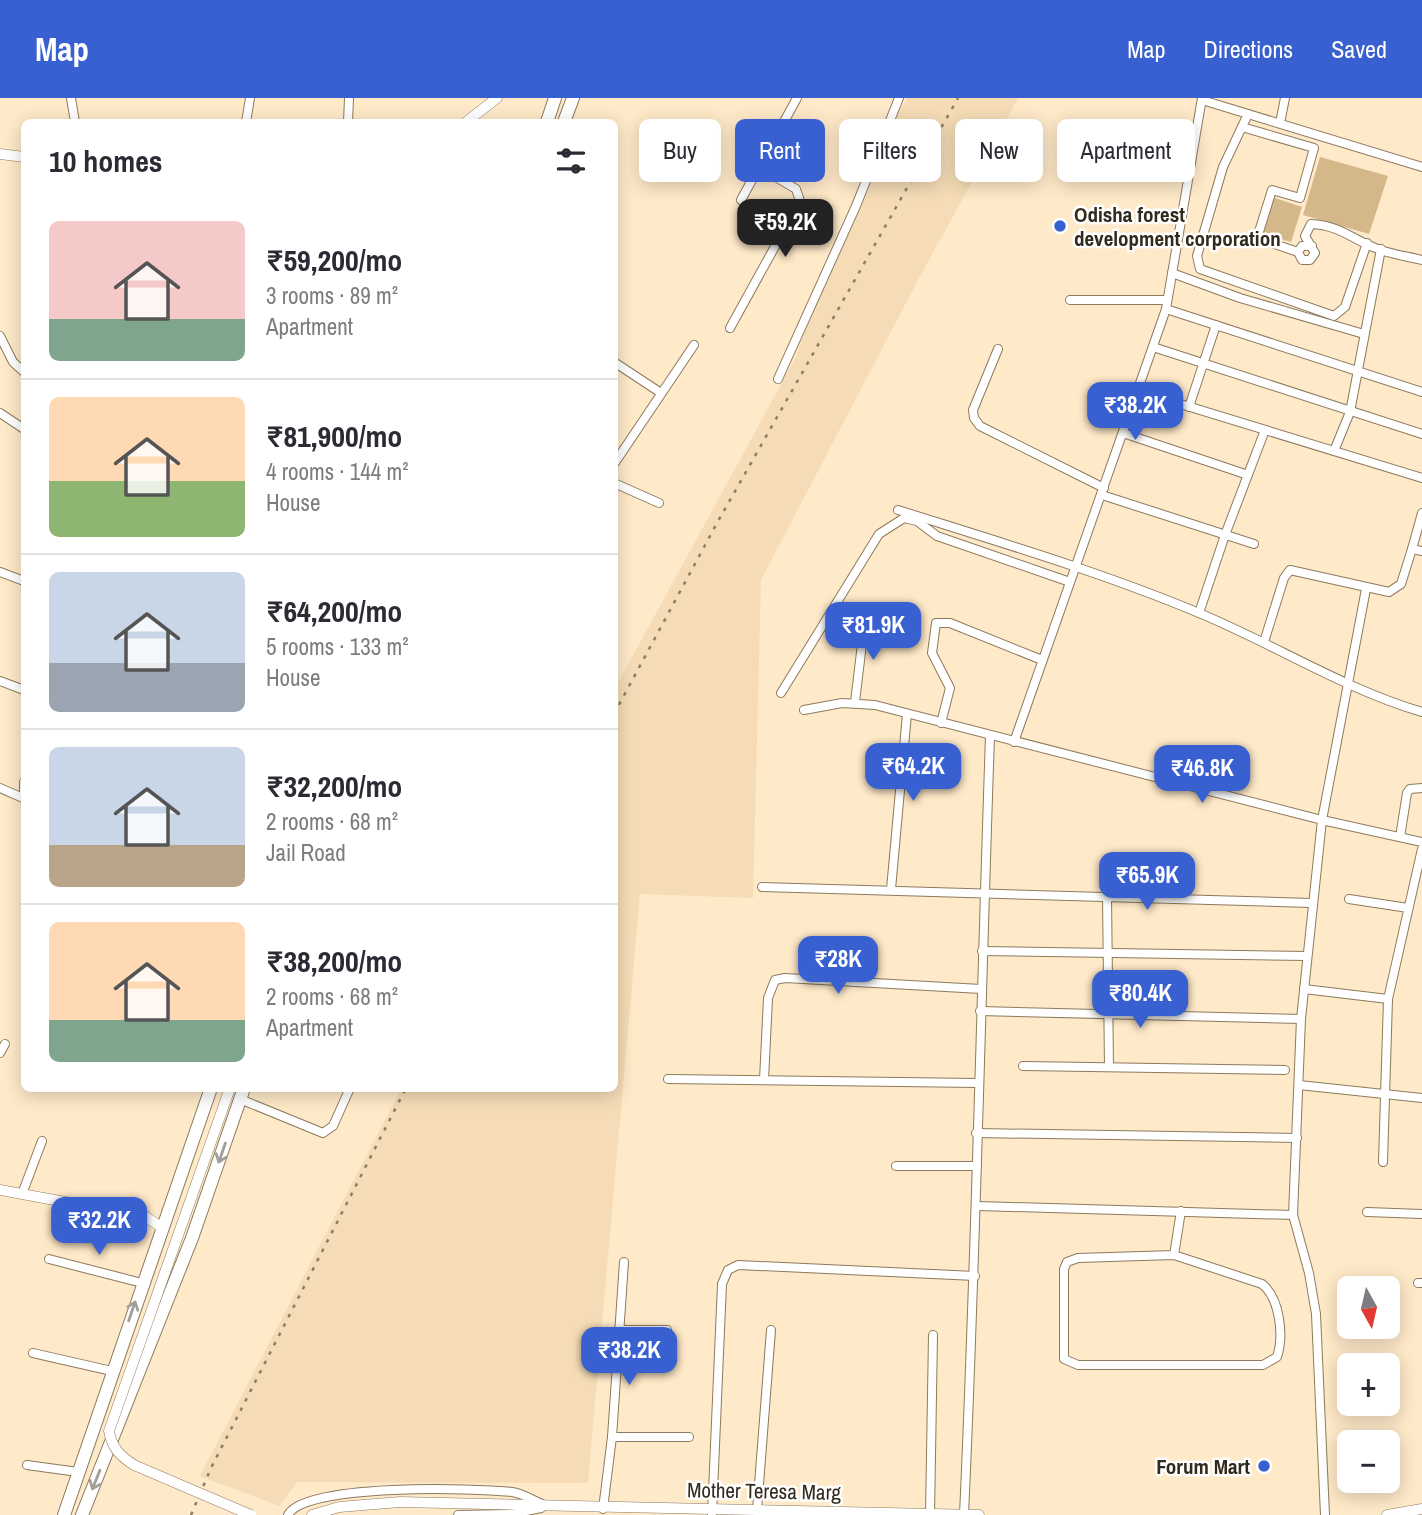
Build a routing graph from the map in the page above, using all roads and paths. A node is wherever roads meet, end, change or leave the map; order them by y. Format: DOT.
graph roads {
  1 [pos="71,98"];
  2 [pos="250,98"];
  3 [pos="349,98"];
  4 [pos="497,98"];
  5 [pos="555,98"];
  6 [pos="573,98"];
  7 [pos="797,98"];
  8 [pos="899,98"];
  9 [pos="1285,98"];
  10 [pos="1202,99"];
  11 [pos="1248,114"];
  12 [pos="74,119"];
  13 [pos="246,119"];
  14 [pos="348,119"];
  15 [pos="470,119"];
  16 [pos="548,119"];
  17 [pos="565,119"];
  18 [pos="785,119"];
  19 [pos="1280,123"];
  20 [pos="1242,127"];
  21 [pos="0,154"];
  22 [pos="21,157"];
  23 [pos="1422,167"];
  24 [pos="751,182"];
  25 [pos="784,182"];
  26 [pos="741,200"];
  27 [pos="1367,243"];
  28 [pos="1312,246"];
  29 [pos="1381,249"];
  30 [pos="1298,252"];
  31 [pos="1422,260"];
  32 [pos="1172,273"];
  33 [pos="1070,300"];
  34 [pos="1166,305"];
  35 [pos="1216,325"];
  36 [pos="730,328"];
  37 [pos="1364,334"];
  38 [pos="0,336"];
  39 [pos="694,345"];
  40 [pos="1153,347"];
  41 [pos="998,349"];
  42 [pos="1204,362"];
  43 [pos="618,365"];
  44 [pos="21,369"];
  45 [pos="1356,370"];
  46 [pos="778,379"];
  47 [pos="1138,391"];
  48 [pos="1422,391"];
  49 [pos="661,393"];
  50 [pos="1189,407"];
  51 [pos="1350,412"];
  52 [pos="0,413"];
  53 [pos="21,427"];
  54 [pos="1265,430"];
  55 [pos="1123,433"];
  56 [pos="1422,434"];
  57 [pos="1334,451"];
  58 [pos="618,458"];
  59 [pos="1248,475"];
  60 [pos="1422,478"];
  61 [pos="618,485"];
  62 [pos="1103,492"];
  63 [pos="659,503"];
  64 [pos="898,510"];
  65 [pos="1422,513"];
  66 [pos="1225,535"];
  67 [pos="1254,544"];
  68 [pos="1412,549"];
  69 [pos="1422,551"];
  70 [pos="1077,566"];
  71 [pos="0,572"];
  72 [pos="21,579"];
  73 [pos="1070,582"];
  74 [pos="1366,589"];
  75 [pos="1199,613"];
  76 [pos="865,619"];
  77 [pos="1264,642"];
  78 [pos="1042,660"];
  79 [pos="0,681"];
  80 [pos="1347,682"];
  81 [pos="21,689"];
  82 [pos="782,693"];
  83 [pos="855,702"];
  84 [pos="804,710"];
  85 [pos="1422,712"];
  86 [pos="907,714"];
  87 [pos="940,723"];
  88 [pos="990,736"];
  89 [pos="1014,742"];
  90 [pos="0,788"];
  91 [pos="1422,788"];
  92 [pos="21,797"];
  93 [pos="1322,820"];
  94 [pos="1400,837"];
  95 [pos="1422,842"];
  96 [pos="1422,849"];
  97 [pos="762,887"];
  98 [pos="891,889"];
  99 [pos="984,891"];
  100 [pos="1107,896"];
  101 [pos="1349,899"];
  102 [pos="1311,904"];
  103 [pos="1408,908"];
  104 [pos="982,951"];
  105 [pos="1109,953"];
  106 [pos="1307,956"];
  107 [pos="981,989"];
  108 [pos="1304,989"];
  109 [pos="1388,999"];
  110 [pos="981,1011"];
  111 [pos="1109,1015"];
  112 [pos="1301,1019"];
  113 [pos="5,1044"];
  114 [pos="0,1053"];
  115 [pos="1023,1066"];
  116 [pos="1109,1067"];
  117 [pos="1285,1070"];
  118 [pos="668,1079"];
  119 [pos="764,1080"];
  120 [pos="978,1083"];
  121 [pos="1299,1084"];
  122 [pos="210,1092"];
  123 [pos="229,1092"];
  124 [pos="348,1092"];
  125 [pos="1384,1093"];
  126 [pos="242,1094"];
  127 [pos="1422,1098"];
  128 [pos="976,1133"];
  129 [pos="1297,1138"];
  130 [pos="42,1140"];
  131 [pos="1382,1162"];
  132 [pos="896,1166"];
  133 [pos="977,1166"];
  134 [pos="0,1190"];
  135 [pos="22,1194"];
  136 [pos="978,1206"];
  137 [pos="1181,1211"];
  138 [pos="1367,1212"];
  139 [pos="1422,1214"];
  140 [pos="1293,1215"];
  141 [pos="161,1227"];
  142 [pos="1174,1255"];
  143 [pos="49,1259"];
  144 [pos="624,1262"];
  145 [pos="975,1276"];
  146 [pos="142,1283"];
  147 [pos="618,1330"];
  148 [pos="667,1330"];
  149 [pos="771,1330"];
  150 [pos="933,1335"];
  151 [pos="124,1336"];
  152 [pos="149,1344"];
  153 [pos="33,1353"];
  154 [pos="112,1371"];
  155 [pos="611,1437"];
  156 [pos="689,1437"];
  157 [pos="27,1465"];
  158 [pos="78,1472"];
  159 [pos="603,1508"];
  160 [pos="1422,1508"];
  161 [pos="554,1509"];
  162 [pos="757,1510"];
  163 [pos="640,1512"];
  164 [pos="712,1512"];
  165 [pos="773,1513"];
  166 [pos="64,1515"];
  167 [pos="82,1515"];
  168 [pos="251,1515"];
  169 [pos="288,1515"];
  170 [pos="312,1515"];
  171 [pos="458,1515"];
  172 [pos="930,1515"];
  173 [pos="964,1515"];
  174 [pos="979,1515"];
  175 [pos="1325,1515"];
  176 [pos="1387,1515"];
  1 -- 12 [label="street"];
  2 -- 13 [label="street"];
  3 -- 14 [label="street"];
  4 -- 15 [label="street"];
  5 -- 16 [label="main road"];
  6 -- 17 [label="main road"];
  7 -- 18 [label="street"];
  8 -- 46 [label="street"];
  9 -- 19 [label="street"];
  10 -- 11 [label="street"];
  10 -- 32 [label="street"];
  11 -- 19 [label="street"];
  11 -- 20 [label="street"];
  19 -- 23 [label="street"];
  20 -- 27 [label="street"];
  20 -- 30 [label="street"];
  21 -- 22 [label="street"];
  24 -- 26 [label="street"];
  25 -- 36 [label="street"];
  27 -- 28 [label="street"];
  27 -- 29 [label="street"];
  28 -- 30 [label="street"];
  28 -- 30 [label="street"];
  29 -- 31 [label="street"];
  29 -- 37 [label="street"];
  32 -- 34 [label="street"];
  32 -- 37 [label="street"];
  33 -- 34 [label="street"];
  34 -- 35 [label="street"];
  34 -- 40 [label="street"];
  35 -- 42 [label="street"];
  35 -- 45 [label="street"];
  37 -- 45 [label="street"];
  38 -- 44 [label="street"];
  39 -- 49 [label="street"];
  40 -- 42 [label="street"];
  40 -- 47 [label="street"];
  41 -- 62 [label="street"];
  42 -- 50 [label="street"];
  42 -- 51 [label="street"];
  43 -- 49 [label="street"];
  45 -- 48 [label="street"];
  45 -- 51 [label="street"];
  47 -- 50 [label="street"];
  47 -- 55 [label="street"];
  49 -- 58 [label="street"];
  50 -- 54 [label="street"];
  51 -- 56 [label="street"];
  51 -- 57 [label="street"];
  52 -- 53 [label="street"];
  54 -- 57 [label="street"];
  54 -- 59 [label="street"];
  55 -- 59 [label="street"];
  55 -- 62 [label="street"];
  57 -- 60 [label="street"];
  59 -- 66 [label="street"];
  61 -- 63 [label="street"];
  62 -- 66 [label="street"];
  62 -- 70 [label="street"];
  64 -- 70 [label="street"];
  65 -- 68 [label="street"];
  66 -- 67 [label="street"];
  66 -- 75 [label="street"];
  68 -- 69 [label="street"];
  68 -- 74 [label="street"];
  70 -- 73 [label="street"];
  70 -- 75 [label="street"];
  71 -- 72 [label="street"];
  73 -- 78 [label="street"];
  73 -- 82 [label="street"];
  74 -- 77 [label="street"];
  74 -- 80 [label="street"];
  75 -- 77 [label="street"];
  76 -- 83 [label="street"];
  77 -- 80 [label="street"];
  78 -- 87 [label="street"];
  78 -- 89 [label="street"];
  79 -- 81 [label="street"];
  80 -- 85 [label="street"];
  80 -- 93 [label="street"];
  83 -- 84 [label="street"];
  83 -- 86 [label="street"];
  86 -- 87 [label="street"];
  86 -- 98 [label="street"];
  87 -- 88 [label="street"];
  88 -- 89 [label="street"];
  88 -- 99 [label="street"];
  89 -- 93 [label="street"];
  90 -- 92 [label="street"];
  91 -- 94 [label="street"];
  93 -- 94 [label="street"];
  93 -- 102 [label="street"];
  94 -- 95 [label="street"];
  96 -- 103 [label="street"];
  97 -- 98 [label="street"];
  98 -- 99 [label="street"];
  99 -- 100 [label="street"];
  99 -- 104 [label="street"];
  100 -- 102 [label="street"];
  100 -- 105 [label="street"];
  101 -- 103 [label="street"];
  102 -- 106 [label="street"];
  103 -- 109 [label="street"];
  104 -- 105 [label="street"];
  104 -- 107 [label="street"];
  105 -- 106 [label="street"];
  105 -- 111 [label="street"];
  106 -- 108 [label="street"];
  107 -- 110 [label="street"];
  107 -- 119 [label="street"];
  108 -- 109 [label="street"];
  108 -- 112 [label="street"];
  109 -- 125 [label="street"];
  110 -- 111 [label="street"];
  110 -- 120 [label="street"];
  111 -- 112 [label="street"];
  111 -- 116 [label="street"];
  112 -- 121 [label="street"];
  113 -- 114 [label="street"];
  115 -- 116 [label="street"];
  116 -- 117 [label="street"];
  118 -- 119 [label="street"];
  119 -- 120 [label="street"];
  120 -- 128 [label="street"];
  121 -- 125 [label="street"];
  121 -- 129 [label="street"];
  122 -- 141 [label="main road"];
  123 -- 168 [label="street, bridge"];
  124 -- 126 [label="street"];
  125 -- 127 [label="street"];
  125 -- 131 [label="street"];
  126 -- 152 [label="main road, one-way"];
  128 -- 129 [label="street"];
  128 -- 133 [label="street"];
  129 -- 140 [label="street"];
  130 -- 135 [label="street"];
  132 -- 133 [label="street"];
  133 -- 136 [label="street"];
  134 -- 135 [label="street"];
  135 -- 141 [label="street"];
  136 -- 137 [label="street"];
  136 -- 145 [label="street"];
  137 -- 140 [label="street"];
  137 -- 142 [label="street"];
  138 -- 139 [label="street"];
  140 -- 175 [label="street"];
  141 -- 146 [label="main road"];
  142 -- 142 [label="street"];
  143 -- 146 [label="street"];
  144 -- 147 [label="street"];
  145 -- 164 [label="street"];
  145 -- 173 [label="street"];
  151 -- 146 [label="main road, one-way"];
  147 -- 148 [label="street"];
  147 -- 155 [label="street"];
  149 -- 162 [label="street"];
  150 -- 172 [label="street"];
  151 -- 152 [label="main road"];
  151 -- 154 [label="main road"];
  152 -- 167 [label="main road, one-way"];
  153 -- 154 [label="street"];
  154 -- 158 [label="main road"];
  155 -- 156 [label="street"];
  155 -- 159 [label="street"];
  157 -- 158 [label="street"];
  158 -- 166 [label="main road"];
  159 -- 161 [label="street, Mother Teresa Marg"];
  159 -- 163 [label="street, Mother Teresa Marg"];
  160 -- 176 [label="street"];
  161 -- 169 [label="street, Mother Teresa Marg"];
  161 -- 170 [label="street, Mother Teresa Marg"];
  161 -- 171 [label="street, Mother Teresa Marg"];
  162 -- 164 [label="street, Mother Teresa Marg"];
  162 -- 165 [label="street, Mother Teresa Marg"];
  163 -- 164 [label="street, Mother Teresa Marg"];
  165 -- 172 [label="street, Mother Teresa Marg"];
  172 -- 173 [label="street, Mother Teresa Marg"];
  173 -- 174 [label="street, Mother Teresa Marg"];
}
